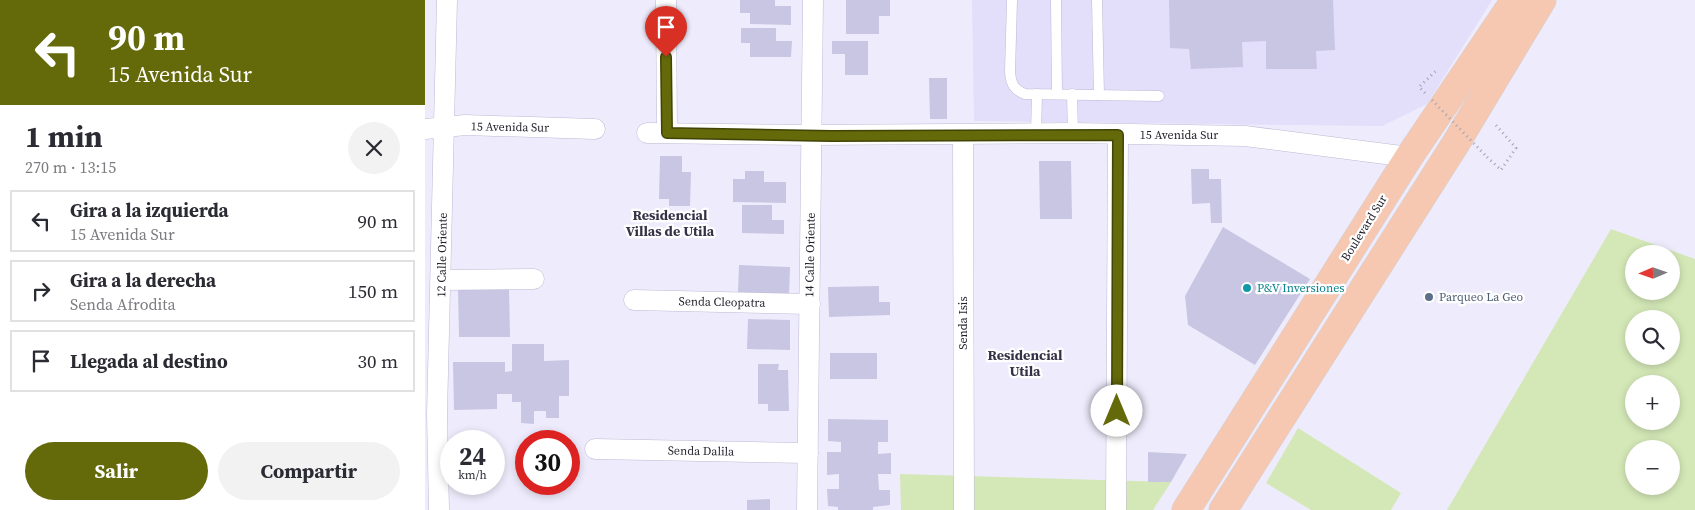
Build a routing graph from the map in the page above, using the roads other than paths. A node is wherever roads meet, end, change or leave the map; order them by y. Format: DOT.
graph roads {
  1 [pos="447,0"];
  2 [pos="665,0"];
  3 [pos="813,0"];
  4 [pos="1012,0"];
  5 [pos="1056,0"];
  6 [pos="1097,0"];
  7 [pos="1515,0"];
  8 [pos="1541,0"];
  9 [pos="1037,94"];
  10 [pos="1057,94"];
  11 [pos="1073,94"];
  12 [pos="1099,95"];
  13 [pos="1159,96"];
  14 [pos="434,127"];
  15 [pos="595,129"];
  16 [pos="647,133"];
  17 [pos="667,133"];
  18 [pos="1036,134"];
  19 [pos="1073,134"];
  20 [pos="812,135"];
  21 [pos="1118,135"];
  22 [pos="963,136"];
  23 [pos="1409,157"];
  24 [pos="534,279"];
  25 [pos="442,280"];
  26 [pos="634,300"];
  27 [pos="810,304"];
  28 [pos="595,449"];
  29 [pos="808,453"];
  30 [pos="439,510"];
  31 [pos="807,510"];
  32 [pos="964,510"];
  33 [pos="1116,510"];
  34 [pos="1186,510"];
  35 [pos="1223,510"];
  1 -- 14 [label="street, 12 Calle Oriente"];
  2 -- 17 [label="street"];
  3 -- 20 [label="street, 14 Calle Oriente"];
  4 -- 9 [label="lane"];
  5 -- 10 [label="lane"];
  6 -- 12 [label="lane"];
  7 -- 23 [label="highway, Boulevard Sur"];
  8 -- 35 [label="highway"];
  9 -- 10 [label="lane"];
  9 -- 18 [label="lane"];
  10 -- 11 [label="lane"];
  11 -- 12 [label="lane"];
  11 -- 19 [label="lane"];
  12 -- 13 [label="lane"];
  14 -- 15 [label="street, 15 Avenida Sur"];
  14 -- 25 [label="street, 12 Calle Oriente"];
  16 -- 17 [label="street, 15 Avenida Sur"];
  17 -- 20 [label="street, 15 Avenida Sur"];
  18 -- 19 [label="street, 15 Avenida Sur"];
  18 -- 22 [label="street, 15 Avenida Sur"];
  19 -- 21 [label="street, 15 Avenida Sur"];
  20 -- 22 [label="street, 15 Avenida Sur"];
  20 -- 27 [label="street, 14 Calle Oriente"];
  21 -- 23 [label="street, 15 Avenida Sur"];
  21 -- 33 [label="street"];
  22 -- 32 [label="street, Senda Isis"];
  23 -- 34 [label="highway, Boulevard Sur"];
  24 -- 25 [label="street"];
  25 -- 30 [label="street, 12 Calle Oriente"];
  26 -- 27 [label="street, Senda Cleopatra"];
  27 -- 29 [label="street, 14 Calle Oriente"];
  28 -- 29 [label="street, Senda Dalila"];
  29 -- 31 [label="street, 14 Calle Oriente"];
}
